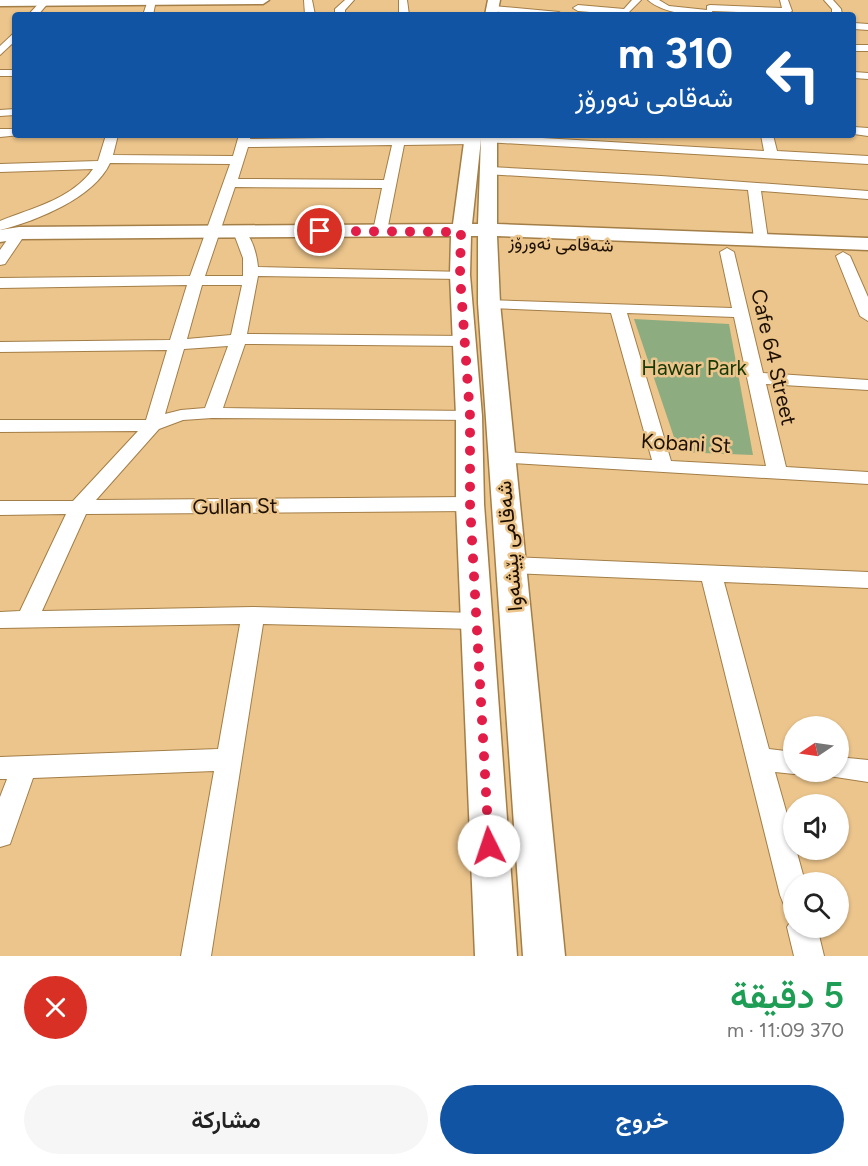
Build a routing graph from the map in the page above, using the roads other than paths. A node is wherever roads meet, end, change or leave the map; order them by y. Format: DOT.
graph roads {
  1 [pos="263,0"];
  2 [pos="350,0"];
  3 [pos="584,0"];
  4 [pos="637,0"];
  5 [pos="652,0"];
  6 [pos="784,0"];
  7 [pos="828,0"];
  8 [pos="152,1"];
  9 [pos="8,2"];
  10 [pos="45,2"];
  11 [pos="499,8"];
  12 [pos="710,9"];
  13 [pos="36,12"];
  14 [pos="340,12"];
  15 [pos="533,12"];
  16 [pos="576,12"];
  17 [pos="836,12"];
  18 [pos="111,138"];
  19 [pos="459,138"];
  20 [pos="489,138"];
  21 [pos="489,138"];
  22 [pos="495,138"];
  23 [pos="768,138"];
  24 [pos="244,139"];
  25 [pos="399,140"];
  26 [pos="771,154"];
  27 [pos="238,160"];
  28 [pos="868,160"];
  29 [pos="104,162"];
  30 [pos="662,164"];
  31 [pos="0,168"];
  32 [pos="490,171"];
  33 [pos="230,183"];
  34 [pos="389,184"];
  35 [pos="754,187"];
  36 [pos="868,195"];
  37 [pos="0,226"];
  38 [pos="380,231"];
  39 [pos="211,233"];
  40 [pos="10,234"];
  41 [pos="248,234"];
  42 [pos="474,237"];
  43 [pos="760,239"];
  44 [pos="868,244"];
  45 [pos="727,252"];
  46 [pos="843,256"];
  47 [pos="868,257"];
  48 [pos="0,261"];
  49 [pos="252,275"];
  50 [pos="460,275"];
  51 [pos="195,281"];
  52 [pos="0,283"];
  53 [pos="489,303"];
  54 [pos="618,308"];
  55 [pos="741,313"];
  56 [pos="868,316"];
  57 [pos="238,340"];
  58 [pos="465,341"];
  59 [pos="177,345"];
  60 [pos="0,347"];
  61 [pos="756,378"];
  62 [pos="868,385"];
  63 [pos="212,413"];
  64 [pos="470,416"];
  65 [pos="153,425"];
  66 [pos="0,426"];
  67 [pos="501,458"];
  68 [pos="663,465"];
  69 [pos="777,472"];
  70 [pos="868,478"];
  71 [pos="470,504"];
  72 [pos="79,507"];
  73 [pos="0,508"];
  74 [pos="511,565"];
  75 [pos="711,572"];
  76 [pos="868,580"];
  77 [pos="253,615"];
  78 [pos="0,620"];
  79 [pos="27,620"];
  80 [pos="476,621"];
  81 [pos="522,690"];
  82 [pos="480,691"];
  83 [pos="229,759"];
  84 [pos="759,759"];
  85 [pos="783,762"];
  86 [pos="12,768"];
  87 [pos="849,769"];
  88 [pos="868,771"];
  89 [pos="0,835"];
  90 [pos="788,872"];
  91 [pos="805,938"];
  92 [pos="196,956"];
  93 [pos="496,956"];
  94 [pos="544,956"];
  95 [pos="809,956"];
  1 -- 8 [label="main road"];
  2 -- 14 [label="street"];
  3 -- 16 [label="street"];
  4 -- 16 [label="street"];
  5 -- 12 [label="street"];
  6 -- 12 [label="street"];
  7 -- 17 [label="street"];
  8 -- 10 [label="main road"];
  9 -- 10 [label="main road"];
  10 -- 13 [label="street"];
  11 -- 15 [label="street"];
  18 -- 29 [label="street"];
  19 -- 25 [label="street"];
  20 -- 32 [label="main road, شەقامی پێشەوا"];
  21 -- 42 [label="main road, شەقامی پێشەوا"];
  22 -- 30 [label="street"];
  23 -- 26 [label="street"];
  24 -- 25 [label="street"];
  24 -- 27 [label="street"];
  25 -- 34 [label="street"];
  26 -- 28 [label="street"];
  26 -- 30 [label="street"];
  27 -- 29 [label="street"];
  27 -- 33 [label="street"];
  29 -- 31 [label="street"];
  29 -- 37 [label="street"];
  30 -- 32 [label="street"];
  30 -- 35 [label="street"];
  32 -- 42 [label="main road, شەقامی پێشەوا"];
  33 -- 34 [label="street"];
  33 -- 39 [label="street"];
  34 -- 38 [label="street"];
  35 -- 36 [label="street"];
  35 -- 43 [label="street"];
  37 -- 40 [label="main road, شەقامی نەورۆز"];
  38 -- 41 [label="main road, شەقامی نەورۆز"];
  38 -- 42 [label="main road, شەقامی نەورۆز"];
  39 -- 40 [label="main road, شەقامی نەورۆز"];
  39 -- 41 [label="main road, شەقامی نەورۆز"];
  39 -- 51 [label="street"];
  40 -- 48 [label="street"];
  41 -- 42 [label="main road, شەقامی نەورۆز"];
  41 -- 49 [label="street"];
  42 -- 43 [label="main road, شەقامی نەورۆز"];
  42 -- 45 [label="main road, شەقامی نەورۆز"];
  42 -- 50 [label="main road, شەقامی پێشەوا"];
  42 -- 53 [label="main road, شەقامی پێشەوا"];
  43 -- 44 [label="main road, شەقامی نەورۆز"];
  45 -- 46 [label="main road, شەقامی نەورۆز"];
  45 -- 55 [label="street, Cafe 64 Street"];
  46 -- 47 [label="main road, شەقامی نەورۆز"];
  46 -- 56 [label="street"];
  49 -- 50 [label="street"];
  49 -- 51 [label="street"];
  49 -- 57 [label="street"];
  50 -- 58 [label="main road, شەقامی پێشەوا"];
  51 -- 52 [label="street"];
  51 -- 59 [label="street"];
  53 -- 54 [label="street"];
  53 -- 67 [label="main road, شەقامی پێشەوا"];
  54 -- 55 [label="street"];
  54 -- 68 [label="street"];
  55 -- 61 [label="street, Cafe 64 Street"];
  57 -- 58 [label="street"];
  57 -- 59 [label="street"];
  57 -- 63 [label="street"];
  58 -- 64 [label="main road, شەقامی پێشەوا"];
  59 -- 60 [label="street"];
  59 -- 65 [label="street"];
  61 -- 62 [label="street"];
  61 -- 69 [label="street, Cafe 64 Street"];
  63 -- 64 [label="street"];
  63 -- 65 [label="street"];
  64 -- 71 [label="main road, شەقامی پێشەوا"];
  65 -- 66 [label="street"];
  65 -- 72 [label="street"];
  67 -- 68 [label="street, Kobani St"];
  67 -- 74 [label="main road, شەقامی پێشەوا"];
  68 -- 69 [label="street, Kobani St"];
  69 -- 70 [label="street, Kobani St"];
  71 -- 72 [label="street, Gullan St"];
  71 -- 80 [label="main road, شەقامی پێشەوا"];
  72 -- 73 [label="street, Gullan St"];
  72 -- 79 [label="street"];
  74 -- 75 [label="street"];
  74 -- 81 [label="main road, شەقامی پێشەوا"];
  75 -- 76 [label="street"];
  75 -- 84 [label="street"];
  77 -- 79 [label="street"];
  77 -- 80 [label="street"];
  77 -- 83 [label="street"];
  78 -- 79 [label="street"];
  80 -- 82 [label="main road, شەقامی پێشەوا"];
  81 -- 82 [label="main road"];
  81 -- 94 [label="main road, شەقامی پێشەوا"];
  82 -- 93 [label="main road, شەقامی پێشەوا"];
  83 -- 86 [label="street"];
  83 -- 92 [label="street"];
  84 -- 85 [label="street"];
  84 -- 90 [label="street"];
  86 -- 89 [label="street"];
  87 -- 88 [label="street"];
  91 -- 95 [label="street"];
}
